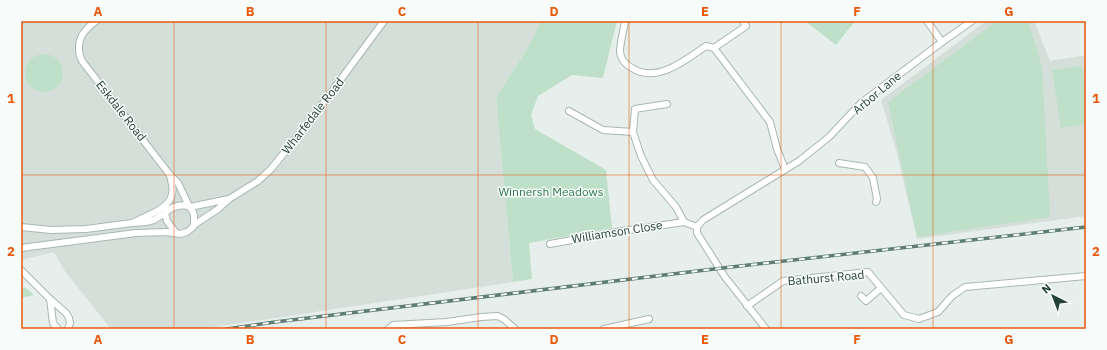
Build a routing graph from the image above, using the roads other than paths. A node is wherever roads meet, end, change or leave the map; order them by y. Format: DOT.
graph roads {
  1 [pos="96,21"];
  2 [pos="384,21"];
  3 [pos="625,21"];
  4 [pos="743,21"];
  5 [pos="928,21"];
  6 [pos="972,21"];
  7 [pos="942,42"];
  8 [pos="714,48"];
  9 [pos="667,104"];
  10 [pos="569,112"];
  11 [pos="633,132"];
  12 [pos="839,163"];
  13 [pos="785,169"];
  14 [pos="170,175"];
  15 [pos="229,199"];
  16 [pos="876,202"];
  17 [pos="168,203"];
  18 [pos="189,206"];
  19 [pos="166,213"];
  20 [pos="684,222"];
  21 [pos="132,223"];
  22 [pos="194,225"];
  23 [pos="21,227"];
  24 [pos="697,227"];
  25 [pos="176,233"];
  26 [pos="550,244"];
  27 [pos="21,248"];
  28 [pos="21,270"];
  29 [pos="1086,276"];
  30 [pos="881,288"];
  31 [pos="861,296"];
  32 [pos="50,299"];
  33 [pos="866,301"];
  34 [pos="747,306"];
  35 [pos="871,307"];
  36 [pos="649,319"];
  37 [pos="447,322"];
  38 [pos="58,329"];
  39 [pos="68,329"];
  40 [pos="388,329"];
  41 [pos="447,329"];
  42 [pos="515,329"];
  43 [pos="604,329"];
  44 [pos="766,329"];
  1 -- 14 [label="street, Eskdale Road"];
  2 -- 15 [label="street, Wharfedale Road"];
  3 -- 8 [label="street"];
  4 -- 8 [label="street"];
  5 -- 7 [label="street"];
  6 -- 7 [label="street, Arbor Lane"];
  7 -- 13 [label="street, Arbor Lane"];
  8 -- 13 [label="street"];
  9 -- 11 [label="street"];
  10 -- 11 [label="street"];
  11 -- 20 [label="street"];
  12 -- 16 [label="street"];
  13 -- 24 [label="street, Arbor Lane"];
  14 -- 17 [label="street"];
  14 -- 18 [label="street, Eskdale Road"];
  15 -- 18 [label="street, Wharfedale Road"];
  15 -- 22 [label="street, Wharfedale Road"];
  17 -- 19 [label="street"];
  17 -- 21 [label="street"];
  18 -- 19 [label="street"];
  18 -- 22 [label="street"];
  19 -- 21 [label="street"];
  19 -- 25 [label="street"];
  20 -- 24 [label="street"];
  20 -- 26 [label="street, Williamson Close"];
  21 -- 23 [label="street"];
  22 -- 25 [label="street"];
  24 -- 34 [label="street"];
  25 -- 27 [label="street"];
  28 -- 32 [label="street"];
  29 -- 30 [label="street, Bathurst Road"];
  30 -- 33 [label="street, Bathurst Road"];
  30 -- 34 [label="street, Bathurst Road"];
  31 -- 33 [label="street, Bathurst Road"];
  32 -- 38 [label="street"];
  32 -- 39 [label="street"];
  33 -- 35 [label="street, Bathurst Road"];
  34 -- 44 [label="street"];
  36 -- 43 [label="street"];
  37 -- 40 [label="street"];
  37 -- 41 [label="street"];
  37 -- 42 [label="street"];
}
